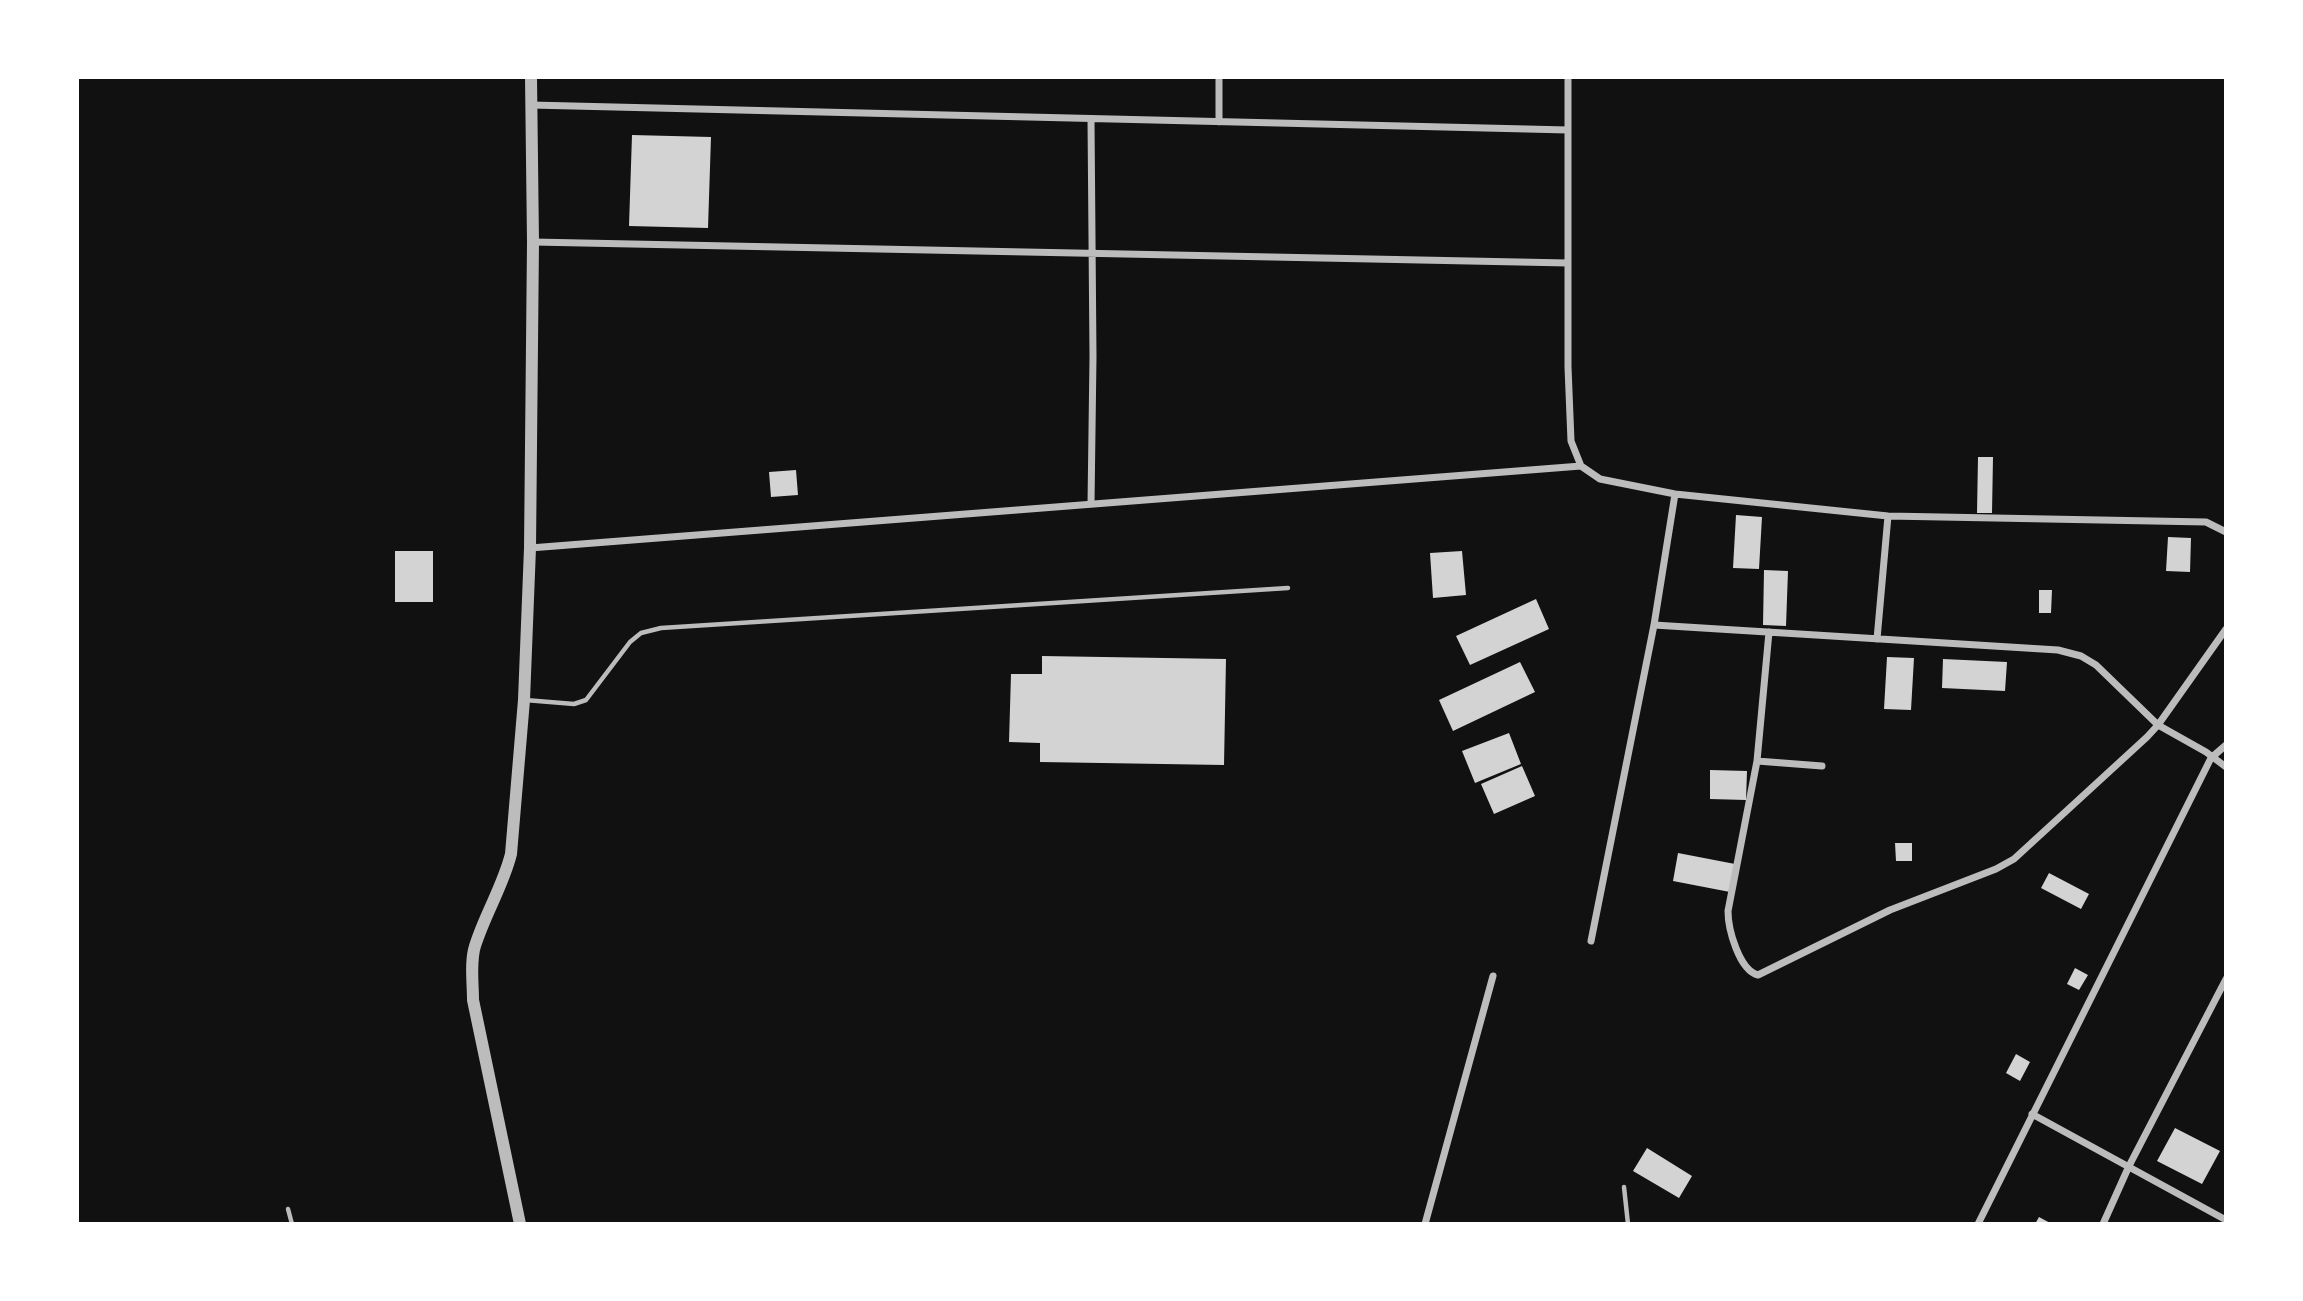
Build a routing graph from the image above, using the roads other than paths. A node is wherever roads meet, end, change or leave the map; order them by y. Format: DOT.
graph roads {
  1 [pos="531,77"];
  2 [pos="1219,77"];
  3 [pos="1568,77"];
  4 [pos="531,105"];
  5 [pos="1091,119"];
  6 [pos="1219,122"];
  7 [pos="1568,130"];
  8 [pos="533,242"];
  9 [pos="1092,253"];
  10 [pos="1568,263"];
  11 [pos="1581,466"];
  12 [pos="1675,494"];
  13 [pos="1091,504"];
  14 [pos="1888,516"];
  15 [pos="2226,532"];
  16 [pos="530,548"];
  17 [pos="1288,588"];
  18 [pos="1654,625"];
  19 [pos="2226,629"];
  20 [pos="1769,632"];
  21 [pos="1877,639"];
  22 [pos="524,700"];
  23 [pos="2158,725"];
  24 [pos="2226,745"];
  25 [pos="2211,758"];
  26 [pos="1756,761"];
  27 [pos="1822,766"];
  28 [pos="2226,767"];
  29 [pos="1591,941"];
  30 [pos="1493,976"];
  31 [pos="2226,979"];
  32 [pos="2032,1114"];
  33 [pos="2129,1166"];
  34 [pos="1624,1188"];
  35 [pos="289,1209"];
  36 [pos="2226,1220"];
  37 [pos="292,1224"];
  38 [pos="520,1224"];
  39 [pos="1425,1224"];
  40 [pos="1628,1224"];
  41 [pos="1978,1224"];
  42 [pos="2103,1224"];
  1 -- 4 [label="street"];
  2 -- 6 [label="street"];
  3 -- 7 [label="street"];
  4 -- 5 [label="street"];
  4 -- 8 [label="street"];
  5 -- 6 [label="street"];
  5 -- 9 [label="street"];
  6 -- 7 [label="street"];
  7 -- 10 [label="street"];
  8 -- 9 [label="street"];
  8 -- 16 [label="street"];
  9 -- 10 [label="street"];
  9 -- 13 [label="street"];
  10 -- 11 [label="street"];
  11 -- 12 [label="street"];
  11 -- 13 [label="street"];
  12 -- 14 [label="street"];
  12 -- 18 [label="street"];
  13 -- 16 [label="street"];
  14 -- 15 [label="street"];
  14 -- 21 [label="street"];
  16 -- 22 [label="street"];
  17 -- 22 [label="lane"];
  18 -- 20 [label="street"];
  18 -- 29 [label="street"];
  19 -- 23 [label="street"];
  20 -- 21 [label="street"];
  20 -- 26 [label="street"];
  21 -- 23 [label="street"];
  22 -- 38 [label="street"];
  23 -- 25 [label="street"];
  23 -- 26 [label="street"];
  24 -- 25 [label="street"];
  25 -- 28 [label="street"];
  25 -- 32 [label="street"];
  26 -- 27 [label="street"];
  30 -- 39 [label="street"];
  31 -- 33 [label="street"];
  32 -- 33 [label="street"];
  32 -- 41 [label="street"];
  33 -- 36 [label="street"];
  33 -- 42 [label="street"];
  34 -- 40 [label="lane"];
  35 -- 37 [label="lane"];
}
